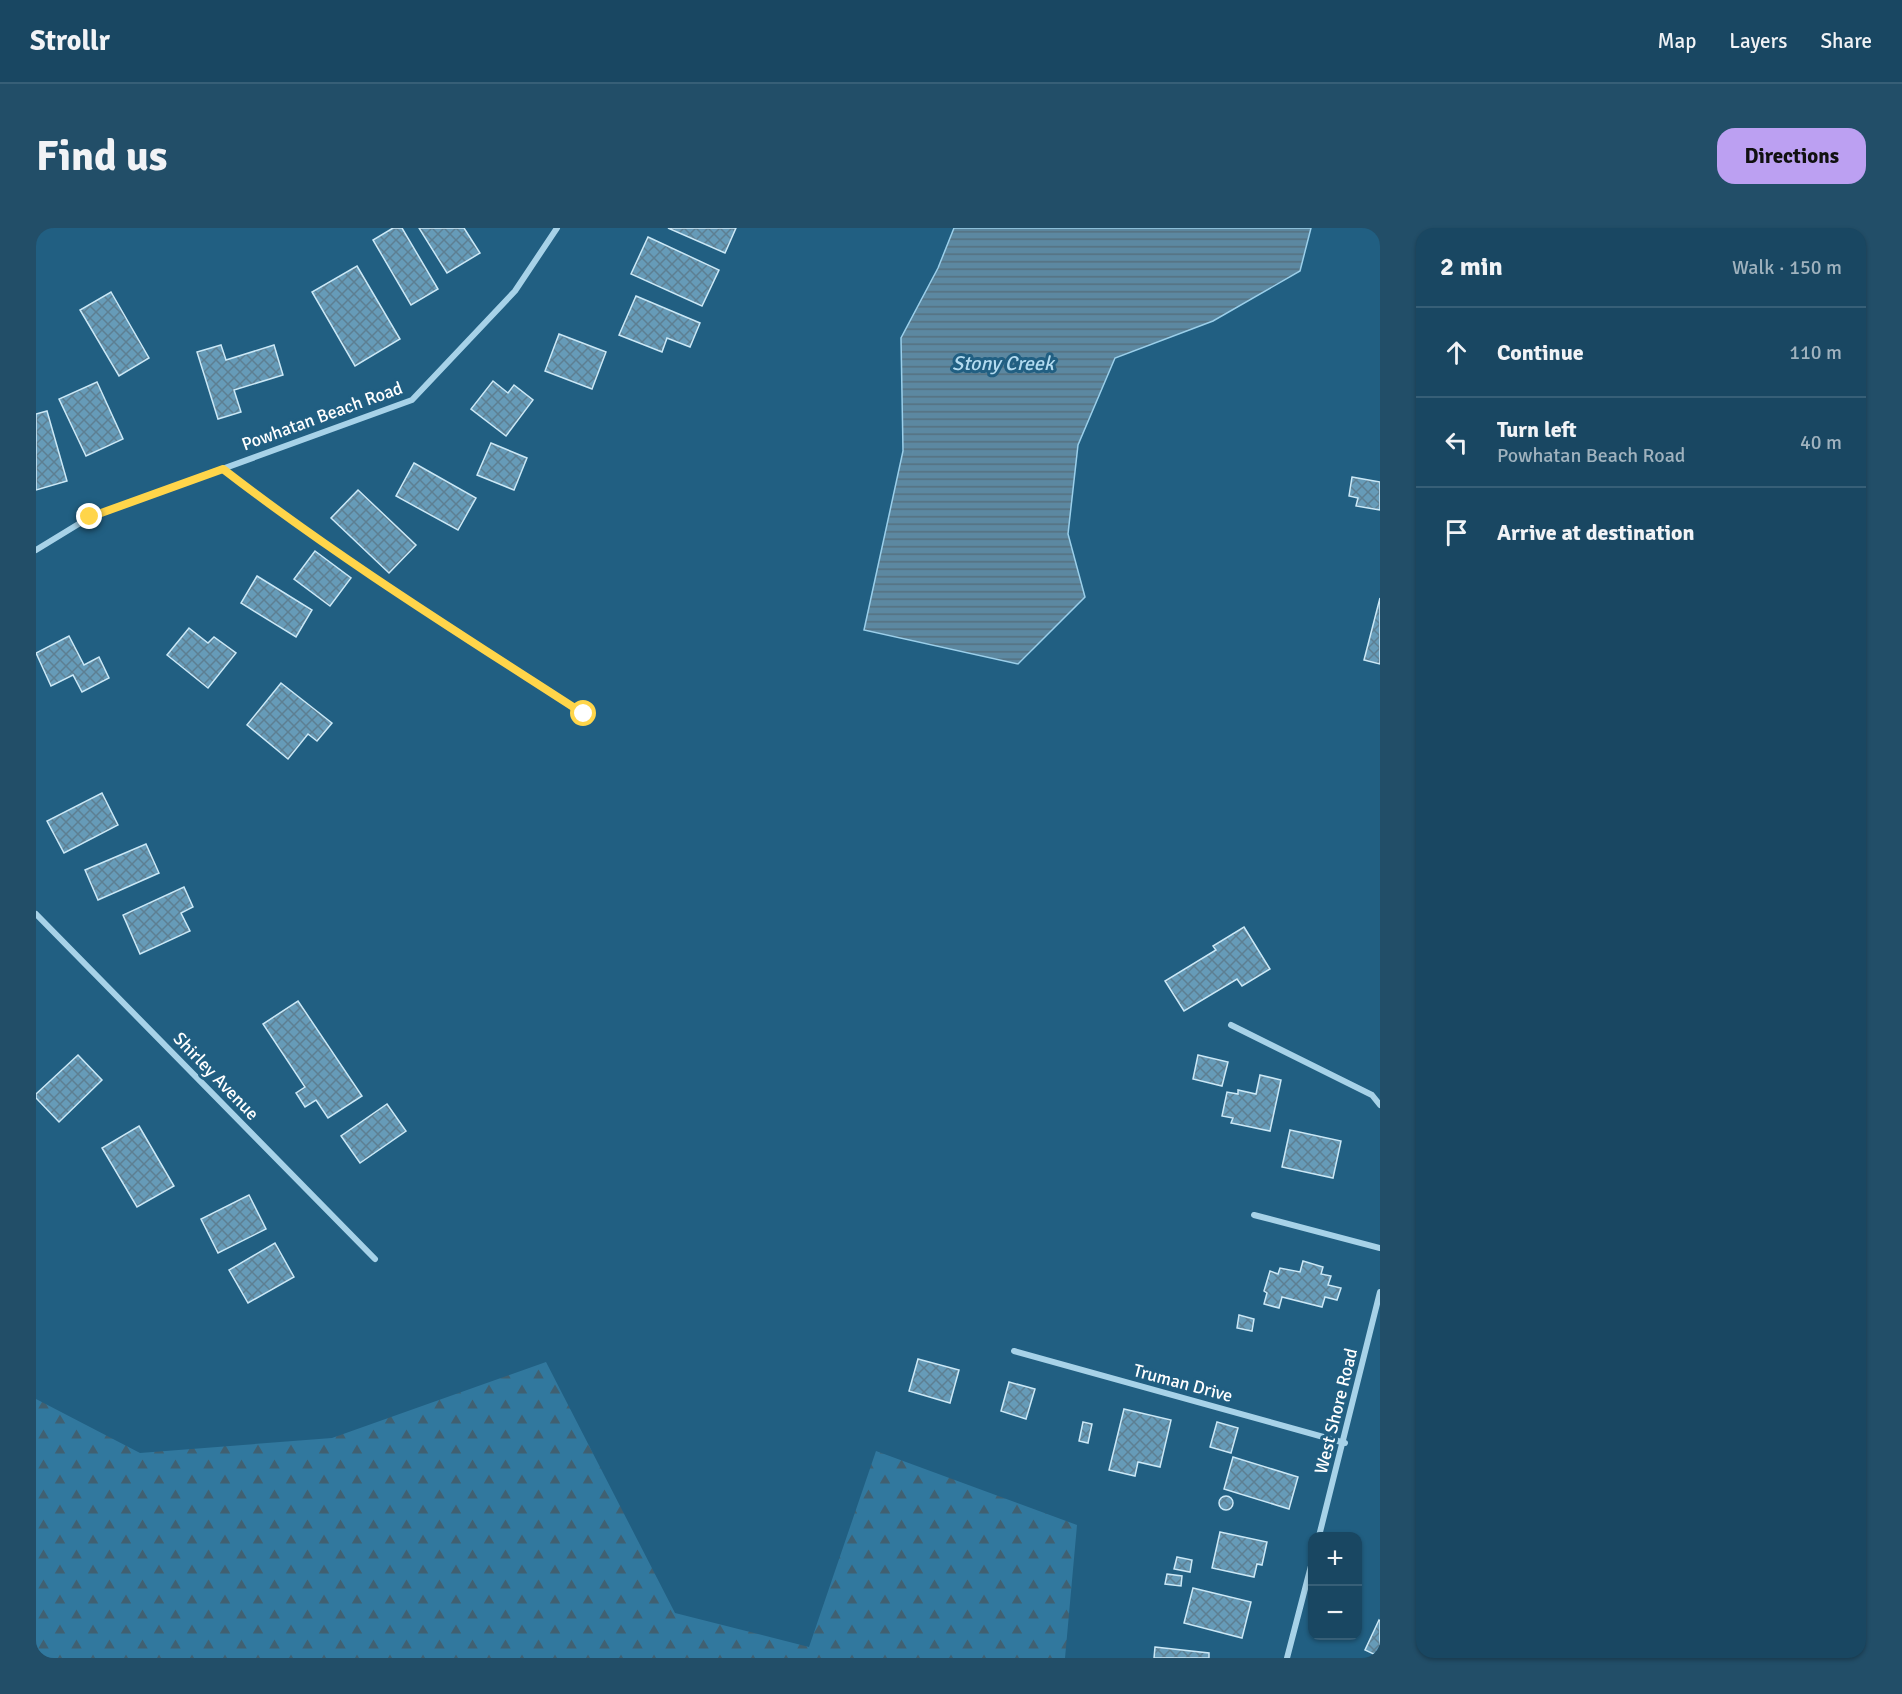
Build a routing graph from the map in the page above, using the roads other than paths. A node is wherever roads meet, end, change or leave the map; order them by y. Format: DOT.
graph roads {
  1 [pos="557,228"];
  2 [pos="223,469"];
  3 [pos="36,550"];
  4 [pos="584,714"];
  5 [pos="36,914"];
  6 [pos="1232,1025"];
  7 [pos="1380,1105"];
  8 [pos="1254,1215"];
  9 [pos="1380,1248"];
  10 [pos="375,1258"];
  11 [pos="1380,1292"];
  12 [pos="1014,1352"];
  13 [pos="1345,1443"];
  14 [pos="1320,1532"];
  15 [pos="1308,1577"];
  16 [pos="1287,1658"];
  1 -- 2 [label="street, Powhatan Beach Road"];
  2 -- 3 [label="street, Powhatan Beach Road"];
  2 -- 4 [label="lane"];
  5 -- 10 [label="street, Shirley Avenue"];
  6 -- 7 [label="street"];
  8 -- 9 [label="street"];
  11 -- 13 [label="street, West Shore Road"];
  12 -- 13 [label="street, Truman Drive"];
  13 -- 14 [label="street, West Shore Road"];
  15 -- 16 [label="street"];
}
